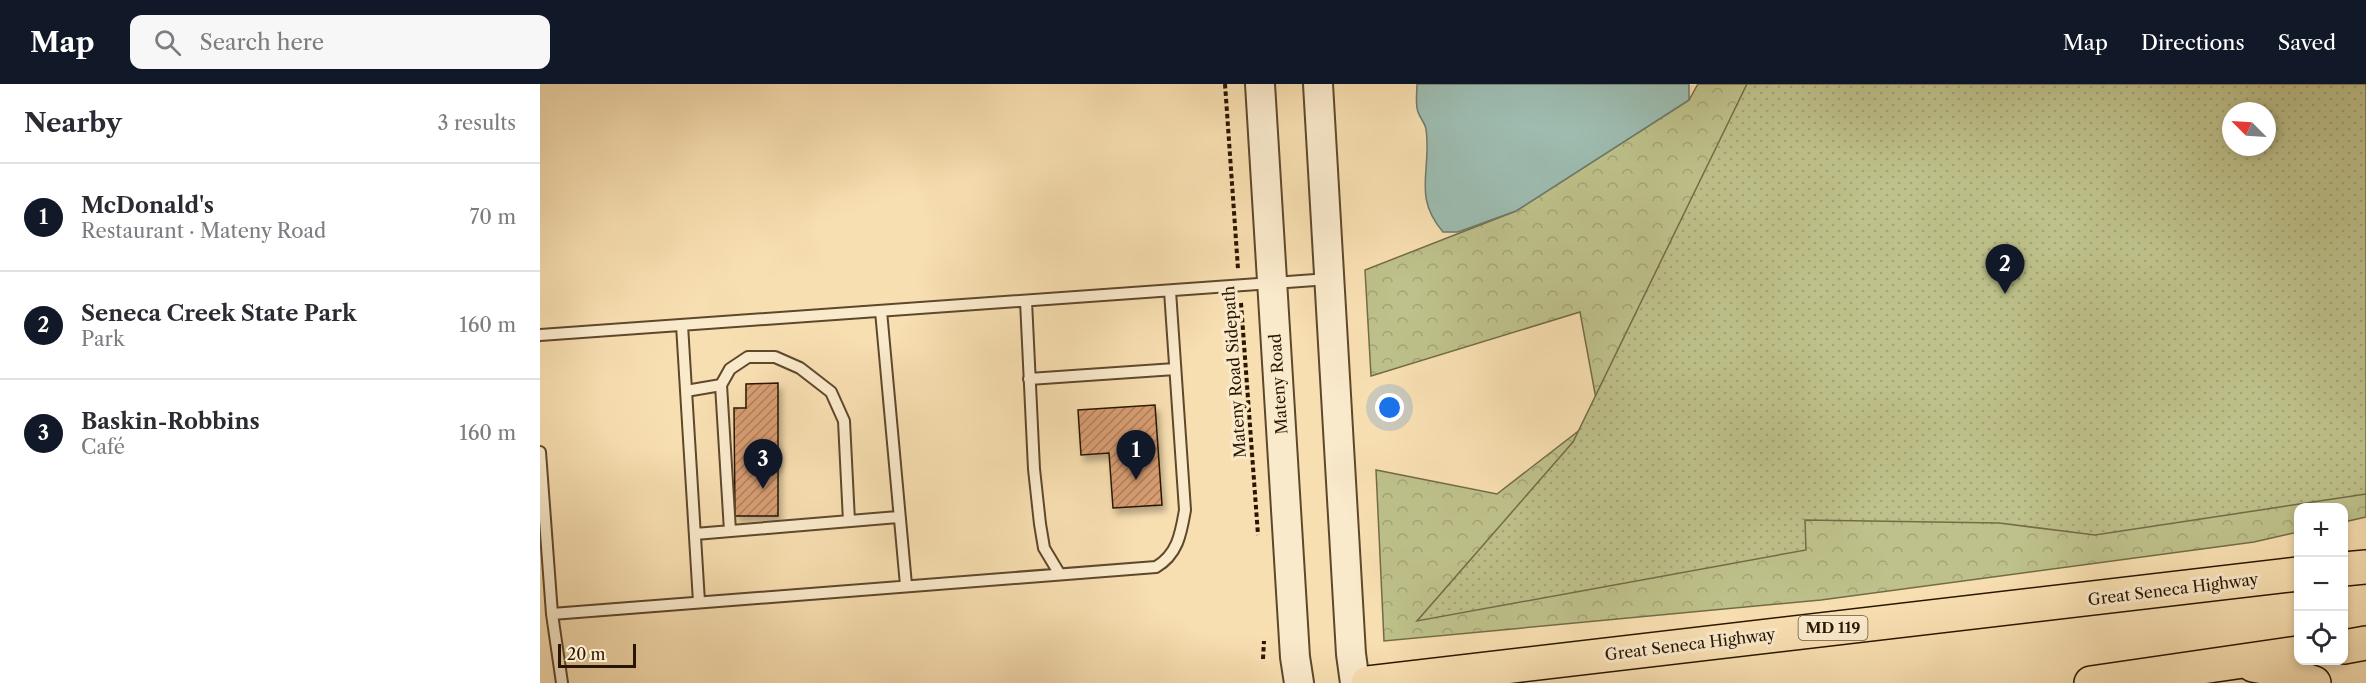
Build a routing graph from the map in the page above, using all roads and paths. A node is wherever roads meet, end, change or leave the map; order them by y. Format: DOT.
graph roads {
  1 [pos="1225,84"];
  2 [pos="1260,84"];
  3 [pos="1318,84"];
  4 [pos="1330,279"];
  5 [pos="1272,285"];
  6 [pos="1239,287"];
  7 [pos="1170,291"];
  8 [pos="1026,301"];
  9 [pos="881,311"];
  10 [pos="682,325"];
  11 [pos="540,335"];
  12 [pos="1175,369"];
  13 [pos="1029,379"];
  14 [pos="721,385"];
  15 [pos="686,391"];
  16 [pos="540,452"];
  17 [pos="898,517"];
  18 [pos="849,521"];
  19 [pos="730,531"];
  20 [pos="695,534"];
  21 [pos="1258,540"];
  22 [pos="2366,567"];
  23 [pos="2348,569"];
  24 [pos="1059,573"];
  25 [pos="2294,574"];
  26 [pos="906,585"];
  27 [pos="699,602"];
  28 [pos="540,610"];
  29 [pos="552,611"];
  30 [pos="1265,638"];
  31 [pos="2366,643"];
  32 [pos="2348,646"];
  33 [pos="2294,654"];
  34 [pos="1263,659"];
  35 [pos="2237,663"];
  36 [pos="562,683"];
  37 [pos="1299,683"];
  38 [pos="1355,683"];
  39 [pos="1368,683"];
  40 [pos="2091,683"];
  41 [pos="2314,683"];
  1 -- 6 [label="path, Mateny Road Sidepath"];
  2 -- 5 [label="street, Mateny Road"];
  3 -- 4 [label="street"];
  4 -- 5 [label="lane"];
  4 -- 38 [label="street"];
  5 -- 6 [label="lane"];
  5 -- 37 [label="street, Mateny Road"];
  6 -- 7 [label="lane"];
  6 -- 21 [label="path, Mateny Road Sidepath"];
  7 -- 8 [label="lane"];
  7 -- 12 [label="lane"];
  8 -- 9 [label="lane"];
  8 -- 13 [label="lane"];
  9 -- 10 [label="lane"];
  9 -- 17 [label="lane"];
  10 -- 11 [label="lane"];
  10 -- 15 [label="lane"];
  12 -- 13 [label="lane"];
  12 -- 24 [label="lane"];
  13 -- 24 [label="lane"];
  14 -- 15 [label="lane"];
  14 -- 18 [label="lane"];
  14 -- 19 [label="lane"];
  15 -- 20 [label="lane"];
  16 -- 29 [label="lane"];
  17 -- 18 [label="lane"];
  17 -- 26 [label="lane"];
  18 -- 19 [label="lane"];
  19 -- 20 [label="lane"];
  20 -- 27 [label="lane"];
  22 -- 23 [label="main road"];
  24 -- 26 [label="lane"];
  25 -- 39 [label="main road, Great Seneca Highway / MD 119"];
  26 -- 27 [label="lane"];
  27 -- 29 [label="lane"];
  28 -- 29 [label="lane"];
  29 -- 36 [label="lane"];
  30 -- 34 [label="path"];
  31 -- 32 [label="main road"];
  33 -- 35 [label="main road"];
  35 -- 40 [label="main road"];
  35 -- 41 [label="main road"];
}
